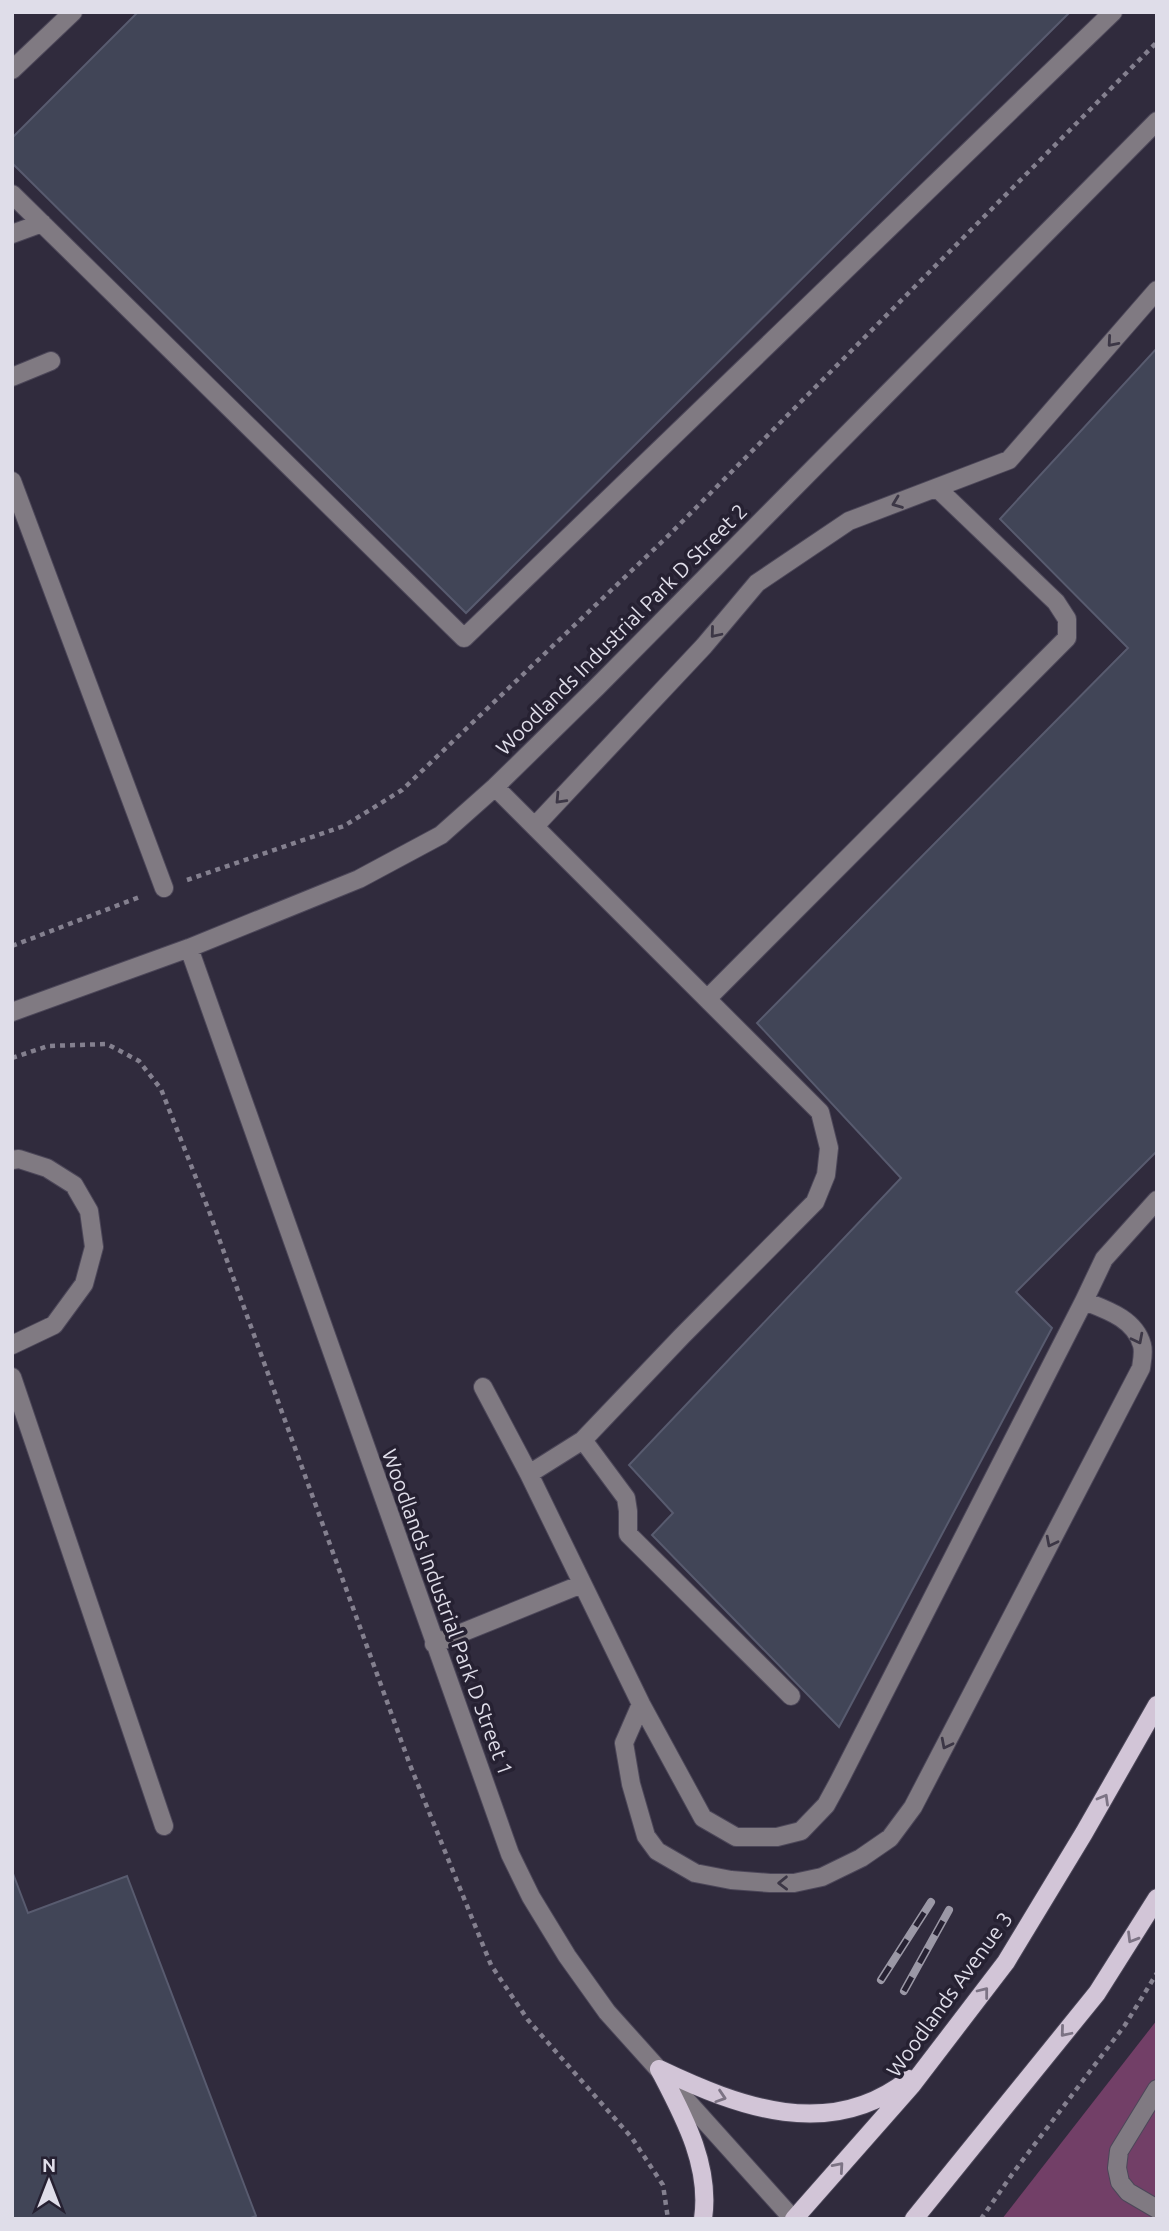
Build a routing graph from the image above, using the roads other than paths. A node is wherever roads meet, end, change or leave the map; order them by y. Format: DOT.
graph roads {
  1 [pos="73,12"];
  2 [pos="1113,12"];
  3 [pos="12,70"];
  4 [pos="1157,121"];
  5 [pos="12,194"];
  6 [pos="42,223"];
  7 [pos="12,234"];
  8 [pos="1157,290"];
  9 [pos="51,361"];
  10 [pos="12,377"];
  11 [pos="12,481"];
  12 [pos="937,488"];
  13 [pos="495,787"];
  14 [pos="535,826"];
  15 [pos="164,888"];
  16 [pos="189,948"];
  17 [pos="707,999"];
  18 [pos="12,1012"];
  19 [pos="12,1160"];
  20 [pos="1157,1200"];
  21 [pos="1084,1301"];
  22 [pos="12,1345"];
  23 [pos="12,1377"];
  24 [pos="483,1387"];
  25 [pos="583,1440"];
  26 [pos="529,1474"];
  27 [pos="582,1584"];
  28 [pos="435,1644"];
  29 [pos="791,1696"];
  30 [pos="641,1704"];
  31 [pos="1157,1705"];
  32 [pos="164,1826"];
  33 [pos="1157,1898"];
  34 [pos="928,2064"];
  35 [pos="659,2069"];
  36 [pos="1157,2089"];
  37 [pos="1157,2209"];
  38 [pos="703,2219"];
  39 [pos="794,2219"];
  40 [pos="914,2219"];
  1 -- 3 [label="street"];
  2 -- 6 [label="street"];
  4 -- 13 [label="street, Woodlands Industrial Park D Street 2"];
  5 -- 6 [label="street"];
  6 -- 7 [label="street"];
  8 -- 12 [label="street, one-way"];
  9 -- 10 [label="street"];
  11 -- 15 [label="street"];
  12 -- 14 [label="street, one-way"];
  12 -- 17 [label="street"];
  13 -- 14 [label="street"];
  13 -- 16 [label="street, Woodlands Industrial Park D Street 2"];
  14 -- 17 [label="street"];
  16 -- 18 [label="street, Woodlands Industrial Park D Street 2"];
  16 -- 28 [label="street, Woodlands Industrial Park D Street 1"];
  17 -- 25 [label="street"];
  19 -- 22 [label="street"];
  20 -- 21 [label="street"];
  21 -- 30 [label="street"];
  21 -- 30 [label="street, one-way"];
  23 -- 32 [label="street"];
  24 -- 26 [label="street"];
  25 -- 26 [label="street"];
  25 -- 29 [label="street"];
  26 -- 27 [label="street"];
  27 -- 28 [label="street"];
  27 -- 30 [label="street"];
  28 -- 35 [label="street, Woodlands Industrial Park D Street 1"];
  34 -- 31 [label="main road, Woodlands Avenue 3, one-way"];
  33 -- 40 [label="main road, one-way"];
  35 -- 34 [label="main road, one-way"];
  39 -- 34 [label="main road, Woodlands Avenue 3, one-way"];
  35 -- 38 [label="main road"];
  35 -- 39 [label="street, Woodlands Industrial Park D Street 1"];
  36 -- 37 [label="street"];
}
